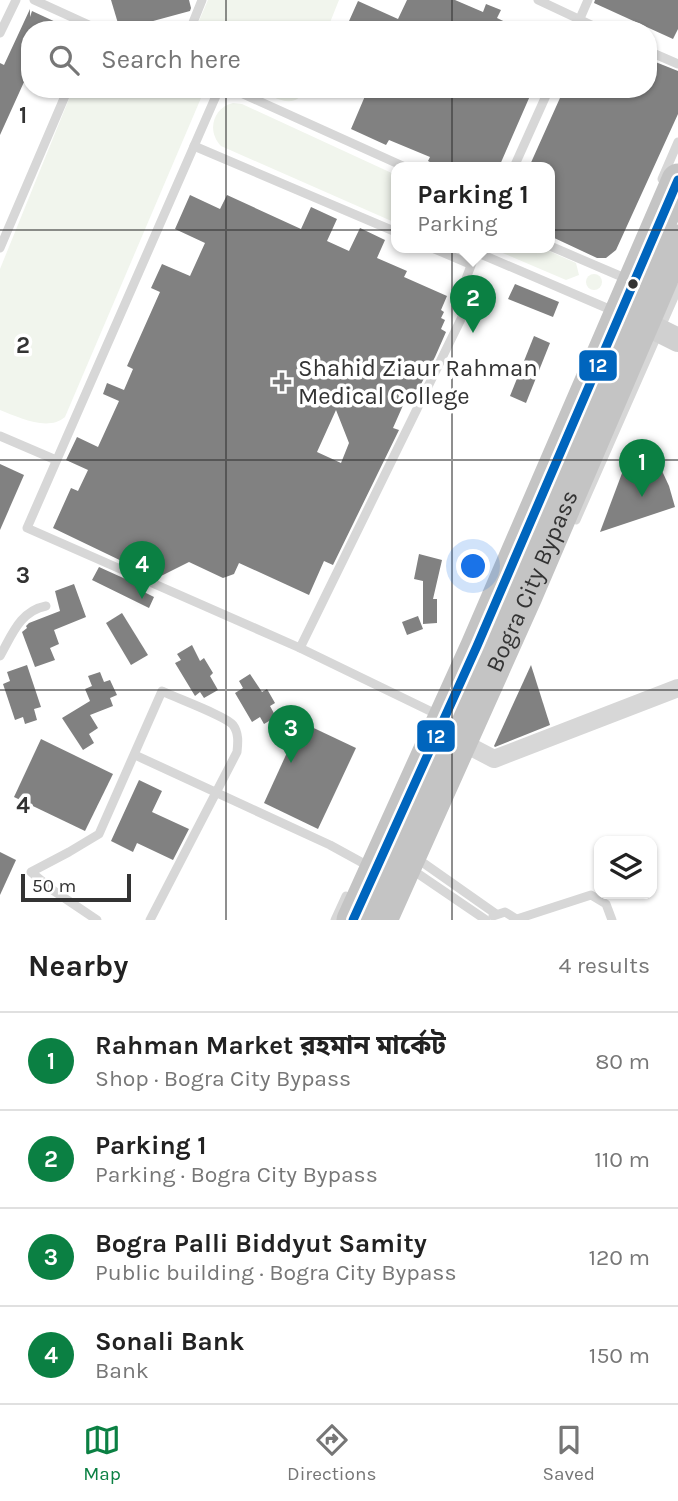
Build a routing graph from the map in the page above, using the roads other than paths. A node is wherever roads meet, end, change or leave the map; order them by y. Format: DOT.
graph roads {
  1 [pos="16,0"];
  2 [pos="34,0"];
  3 [pos="202,0"];
  4 [pos="538,0"];
  5 [pos="588,0"];
  6 [pos="580,20"];
  7 [pos="79,21"];
  8 [pos="194,21"];
  9 [pos="0,33"];
  10 [pos="657,55"];
  11 [pos="678,64"];
  12 [pos="64,98"];
  13 [pos="215,98"];
  14 [pos="252,98"];
  15 [pos="544,98"];
  16 [pos="678,142"];
  17 [pos="194,146"];
  18 [pos="394,162"];
  19 [pos="516,162"];
  20 [pos="668,184"];
  21 [pos="391,230"];
  22 [pos="678,241"];
  23 [pos="0,248"];
  24 [pos="555,248"];
  25 [pos="444,253"];
  26 [pos="475,253"];
  27 [pos="486,253"];
  28 [pos="470,264"];
  29 [pos="625,264"];
  30 [pos="620,276"];
  31 [pos="615,287"];
  32 [pos="678,288"];
  33 [pos="611,297"];
  34 [pos="606,308"];
  35 [pos="601,320"];
  36 [pos="669,335"];
  37 [pos="0,436"];
  38 [pos="56,460"];
  39 [pos="570,533"];
  40 [pos="46,606"];
  41 [pos="300,648"];
  42 [pos="0,656"];
  43 [pos="678,688"];
  44 [pos="435,700"];
  45 [pos="430,710"];
  46 [pos="425,723"];
  47 [pos="473,748"];
  48 [pos="135,755"];
  49 [pos="216,793"];
  50 [pos="367,849"];
  51 [pos="428,850"];
  52 [pos="361,862"];
  53 [pos="422,862"];
  54 [pos="417,873"];
  55 [pos="356,874"];
  56 [pos="351,885"];
  57 [pos="412,885"];
  58 [pos="490,918"];
  59 [pos="97,920"];
  60 [pos="150,920"];
  61 [pos="335,920"];
  62 [pos="353,920"];
  63 [pos="380,920"];
  64 [pos="517,920"];
  65 [pos="612,920"];
  1 -- 9 [label="lane"];
  2 -- 7 [label="lane"];
  3 -- 8 [label="lane"];
  4 -- 6 [label="lane"];
  5 -- 6 [label="lane"];
  10 -- 11 [label="lane"];
  12 -- 23 [label="lane"];
  13 -- 17 [label="lane"];
  14 -- 18 [label="lane"];
  15 -- 19 [label="lane"];
  16 -- 20 [label="lane"];
  17 -- 21 [label="lane"];
  17 -- 38 [label="lane"];
  20 -- 62 [label="highway, Bogra City Bypass, bridge"];
  22 -- 63 [label="highway, Bogra City Bypass, bridge"];
  24 -- 30 [label="lane"];
  25 -- 28 [label="lane"];
  26 -- 28 [label="lane"];
  27 -- 34 [label="lane"];
  28 -- 41 [label="lane"];
  29 -- 30 [label="lane"];
  30 -- 31 [label="lane"];
  32 -- 36 [label="lane"];
  33 -- 34 [label="lane"];
  34 -- 35 [label="lane"];
  34 -- 36 [label="lane"];
  36 -- 39 [label="lane"];
  37 -- 38 [label="lane"];
  38 -- 41 [label="lane"];
  40 -- 42 [label="lane"];
  41 -- 45 [label="lane"];
  43 -- 47 [label="street"];
  44 -- 45 [label="lane"];
  45 -- 46 [label="lane"];
  48 -- 49 [label="lane"];
  48 -- 49 [label="lane"];
  48 -- 59 [label="lane"];
  49 -- 52 [label="lane"];
  49 -- 60 [label="lane"];
  50 -- 52 [label="lane"];
  51 -- 53 [label="lane"];
  52 -- 55 [label="lane"];
  53 -- 54 [label="lane"];
  53 -- 58 [label="lane"];
  54 -- 57 [label="lane"];
  54 -- 58 [label="lane"];
  56 -- 61 [label="lane"];
  58 -- 64 [label="lane"];
  64 -- 65 [label="lane"];
}
